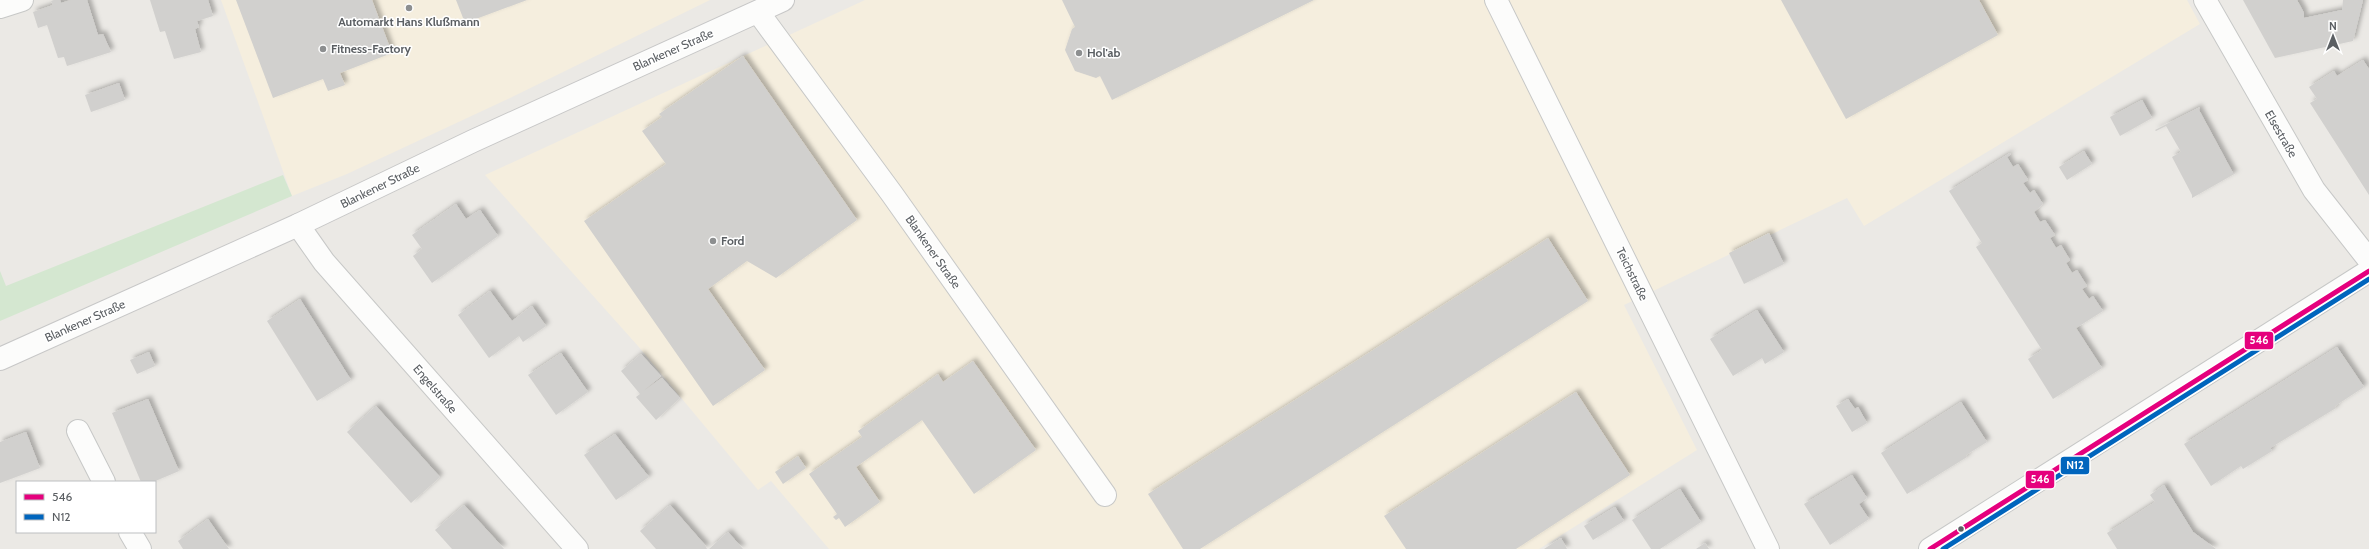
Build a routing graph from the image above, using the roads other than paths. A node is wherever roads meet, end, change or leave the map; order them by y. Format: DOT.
graph roads {
  1 [pos="22,0"];
  2 [pos="783,0"];
  3 [pos="1496,0"];
  4 [pos="2205,0"];
  5 [pos="0,7"];
  6 [pos="758,12"];
  7 [pos="298,225"];
  8 [pos="2369,260"];
  9 [pos="2369,271"];
  10 [pos="0,359"];
  11 [pos="78,431"];
  12 [pos="103,481"];
  13 [pos="1105,495"];
  14 [pos="131,533"];
  15 [pos="140,549"];
  16 [pos="577,549"];
  17 [pos="1768,549"];
  18 [pos="1930,549"];
  1 -- 5 [label="street"];
  2 -- 6 [label="street, Blankener Straße"];
  3 -- 17 [label="street, Teichstraße"];
  4 -- 8 [label="street, Elsestraße"];
  6 -- 7 [label="street, Blankener Straße"];
  6 -- 13 [label="street, Blankener Straße"];
  7 -- 10 [label="street, Blankener Straße"];
  7 -- 16 [label="street, Engelstraße"];
  9 -- 18 [label="street"];
  11 -- 12 [label="street"];
  14 -- 15 [label="street"];
}
